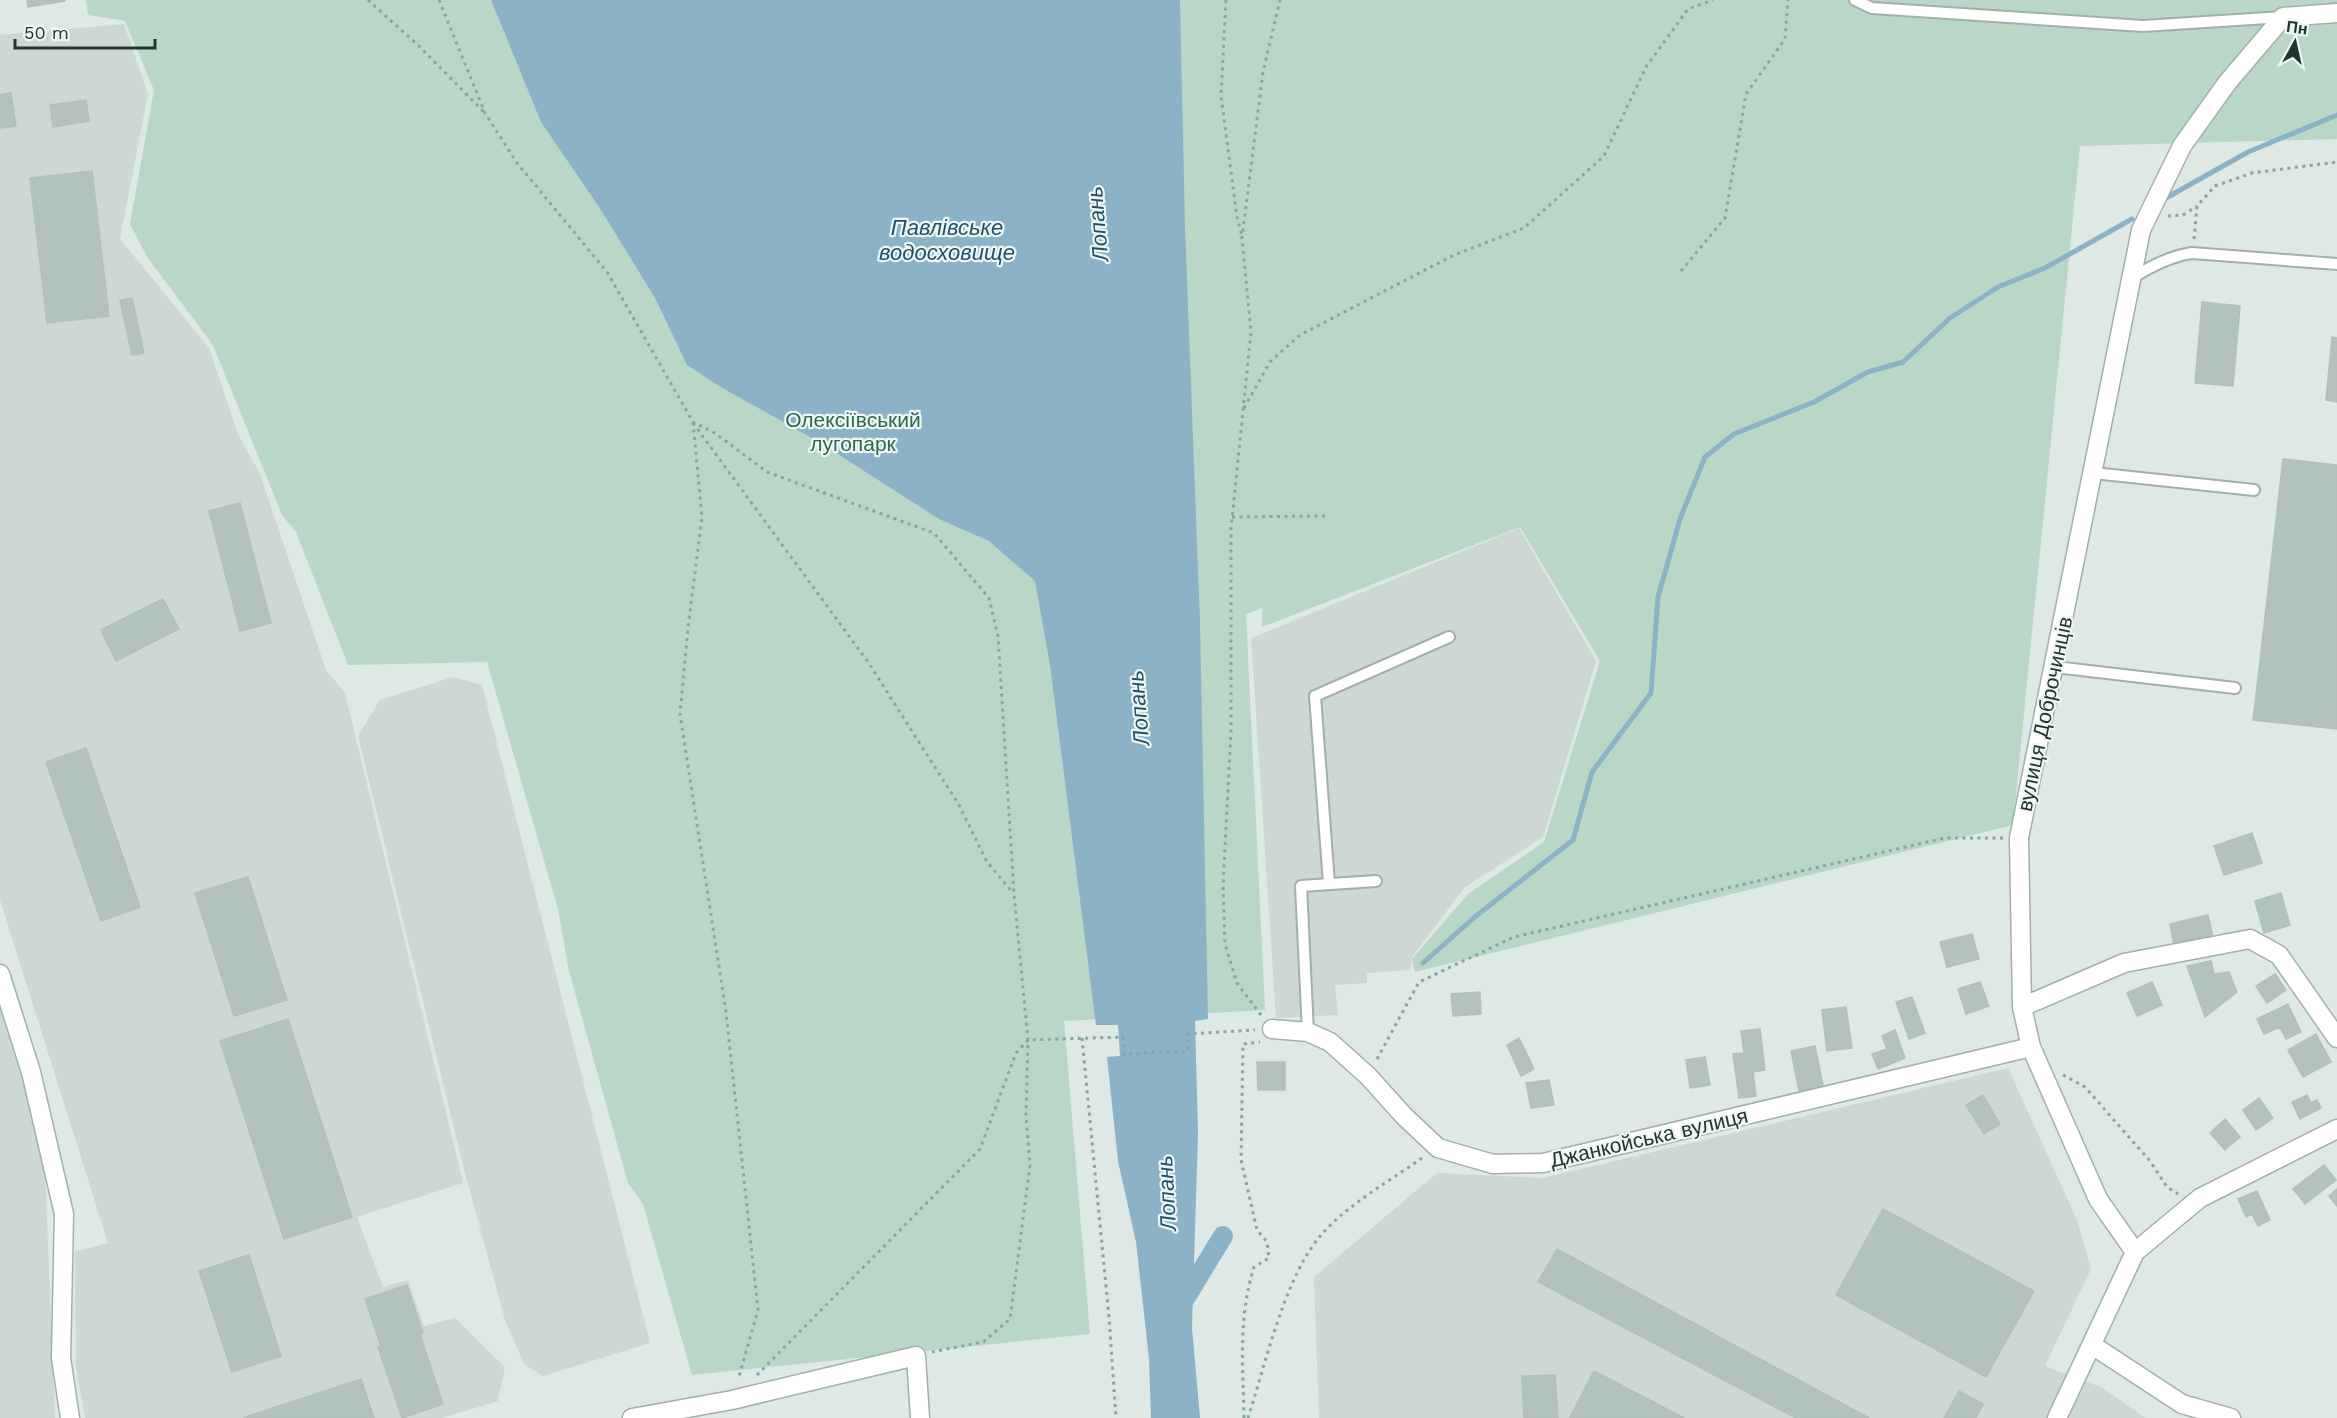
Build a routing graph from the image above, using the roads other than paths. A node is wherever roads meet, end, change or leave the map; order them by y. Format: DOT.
graph roads {
  1 [pos="1855,0"];
  2 [pos="2337,13"];
  3 [pos="2283,17"];
  4 [pos="2337,264"];
  5 [pos="2132,278"];
  6 [pos="2093,473"];
  7 [pos="2254,490"];
  8 [pos="1449,637"];
  9 [pos="2055,667"];
  10 [pos="2235,688"];
  11 [pos="1376,881"];
  12 [pos="1329,884"];
  13 [pos="0,974"];
  14 [pos="2022,1007"];
  15 [pos="1272,1029"];
  16 [pos="1308,1032"];
  17 [pos="2337,1038"];
  18 [pos="2035,1054"];
  19 [pos="2337,1129"];
  20 [pos="2134,1252"];
  21 [pos="2092,1345"];
  22 [pos="734,1409"];
  23 [pos="70,1418"];
  24 [pos="632,1418"];
  25 [pos="920,1418"];
  26 [pos="2057,1418"];
  27 [pos="2231,1418"];
  1 -- 3 [label="lane"];
  2 -- 3 [label="street"];
  3 -- 5 [label="street, вулиця Доброчинців"];
  4 -- 5 [label="lane"];
  5 -- 6 [label="street, вулиця Доброчинців"];
  6 -- 7 [label="lane"];
  6 -- 9 [label="street, вулиця Доброчинців"];
  8 -- 12 [label="lane"];
  9 -- 10 [label="lane"];
  9 -- 14 [label="street, вулиця Доброчинців"];
  11 -- 12 [label="lane"];
  12 -- 16 [label="lane"];
  13 -- 23 [label="street"];
  14 -- 17 [label="street"];
  14 -- 18 [label="street, вулиця Доброчинців"];
  15 -- 16 [label="street"];
  16 -- 18 [label="street, Джанкойська вулиця"];
  18 -- 20 [label="street, вулиця Доброчинців"];
  19 -- 20 [label="street"];
  20 -- 21 [label="street"];
  21 -- 26 [label="street"];
  21 -- 27 [label="street"];
  22 -- 24 [label="street"];
  22 -- 25 [label="street"];
}
